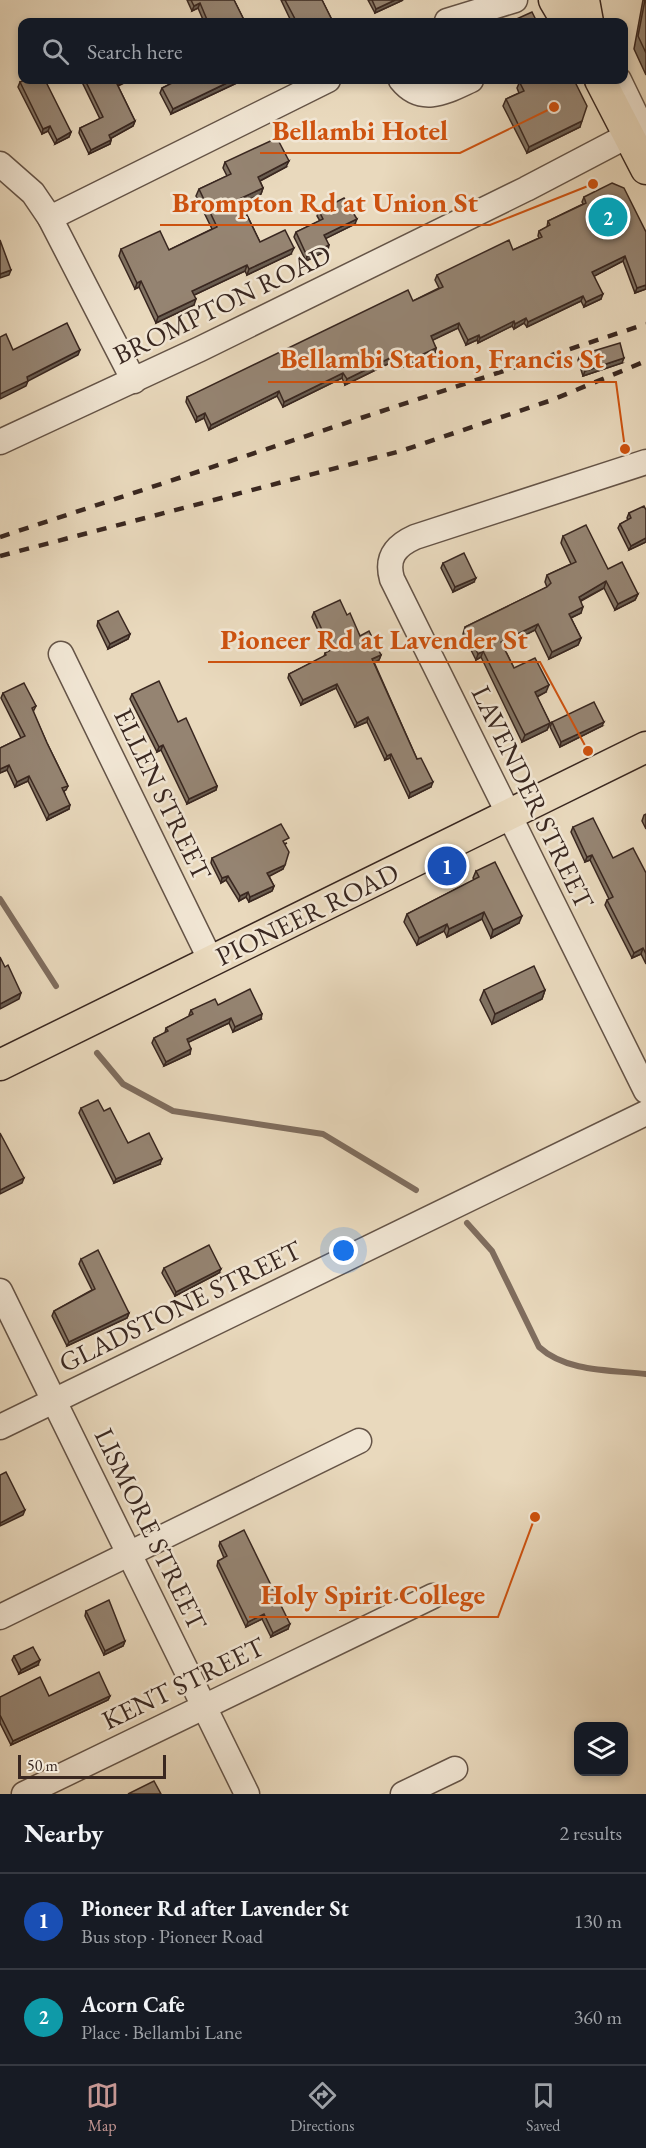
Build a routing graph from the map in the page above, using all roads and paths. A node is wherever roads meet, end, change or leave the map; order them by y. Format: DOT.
graph roads {
  1 [pos="482,0"];
  2 [pos="515,0"];
  3 [pos="554,0"];
  4 [pos="584,0"];
  5 [pos="453,18"];
  6 [pos="459,18"];
  7 [pos="565,18"];
  8 [pos="587,18"];
  9 [pos="320,84"];
  10 [pos="405,84"];
  11 [pos="462,84"];
  12 [pos="609,85"];
  13 [pos="638,135"];
  14 [pos="0,164"];
  15 [pos="646,169"];
  16 [pos="50,218"];
  17 [pos="134,381"];
  18 [pos="0,442"];
  19 [pos="646,462"];
  20 [pos="61,654"];
  21 [pos="646,747"];
  22 [pos="508,815"];
  23 [pos="211,961"];
  24 [pos="0,1065"];
  25 [pos="646,1091"];
  26 [pos="646,1113"];
  27 [pos="0,1291"];
  28 [pos="54,1400"];
  29 [pos="0,1427"];
  30 [pos="359,1441"];
  31 [pos="129,1554"];
  32 [pos="433,1596"];
  33 [pos="0,1617"];
  34 [pos="204,1707"];
  35 [pos="454,1769"];
  36 [pos="24,1794"];
  37 [pos="247,1794"];
  38 [pos="403,1794"];
  1 -- 5 [label="street"];
  2 -- 6 [label="street"];
  3 -- 7 [label="main road"];
  4 -- 8 [label="main road"];
  9 -- 16 [label="street"];
  10 -- 11 [label="street"];
  12 -- 13 [label="main road"];
  13 -- 15 [label="main road"];
  13 -- 17 [label="street, BROMPTON ROAD"];
  14 -- 16 [label="street"];
  16 -- 17 [label="street"];
  17 -- 18 [label="street, BROMPTON ROAD"];
  19 -- 22 [label="street, LAVENDER STREET"];
  20 -- 23 [label="street, ELLEN STREET"];
  21 -- 22 [label="main road, PIONEER ROAD"];
  22 -- 23 [label="main road, PIONEER ROAD"];
  22 -- 25 [label="street, LAVENDER STREET"];
  23 -- 24 [label="main road, PIONEER ROAD"];
  26 -- 28 [label="street, GLADSTONE STREET"];
  27 -- 28 [label="street, LISMORE STREET"];
  28 -- 29 [label="street, GLADSTONE STREET"];
  28 -- 31 [label="street, LISMORE STREET"];
  30 -- 31 [label="street"];
  31 -- 33 [label="street"];
  31 -- 34 [label="street, LISMORE STREET"];
  32 -- 34 [label="street, KENT STREET"];
  34 -- 36 [label="street, KENT STREET"];
  34 -- 37 [label="street, LISMORE STREET"];
  35 -- 38 [label="street"];
}
